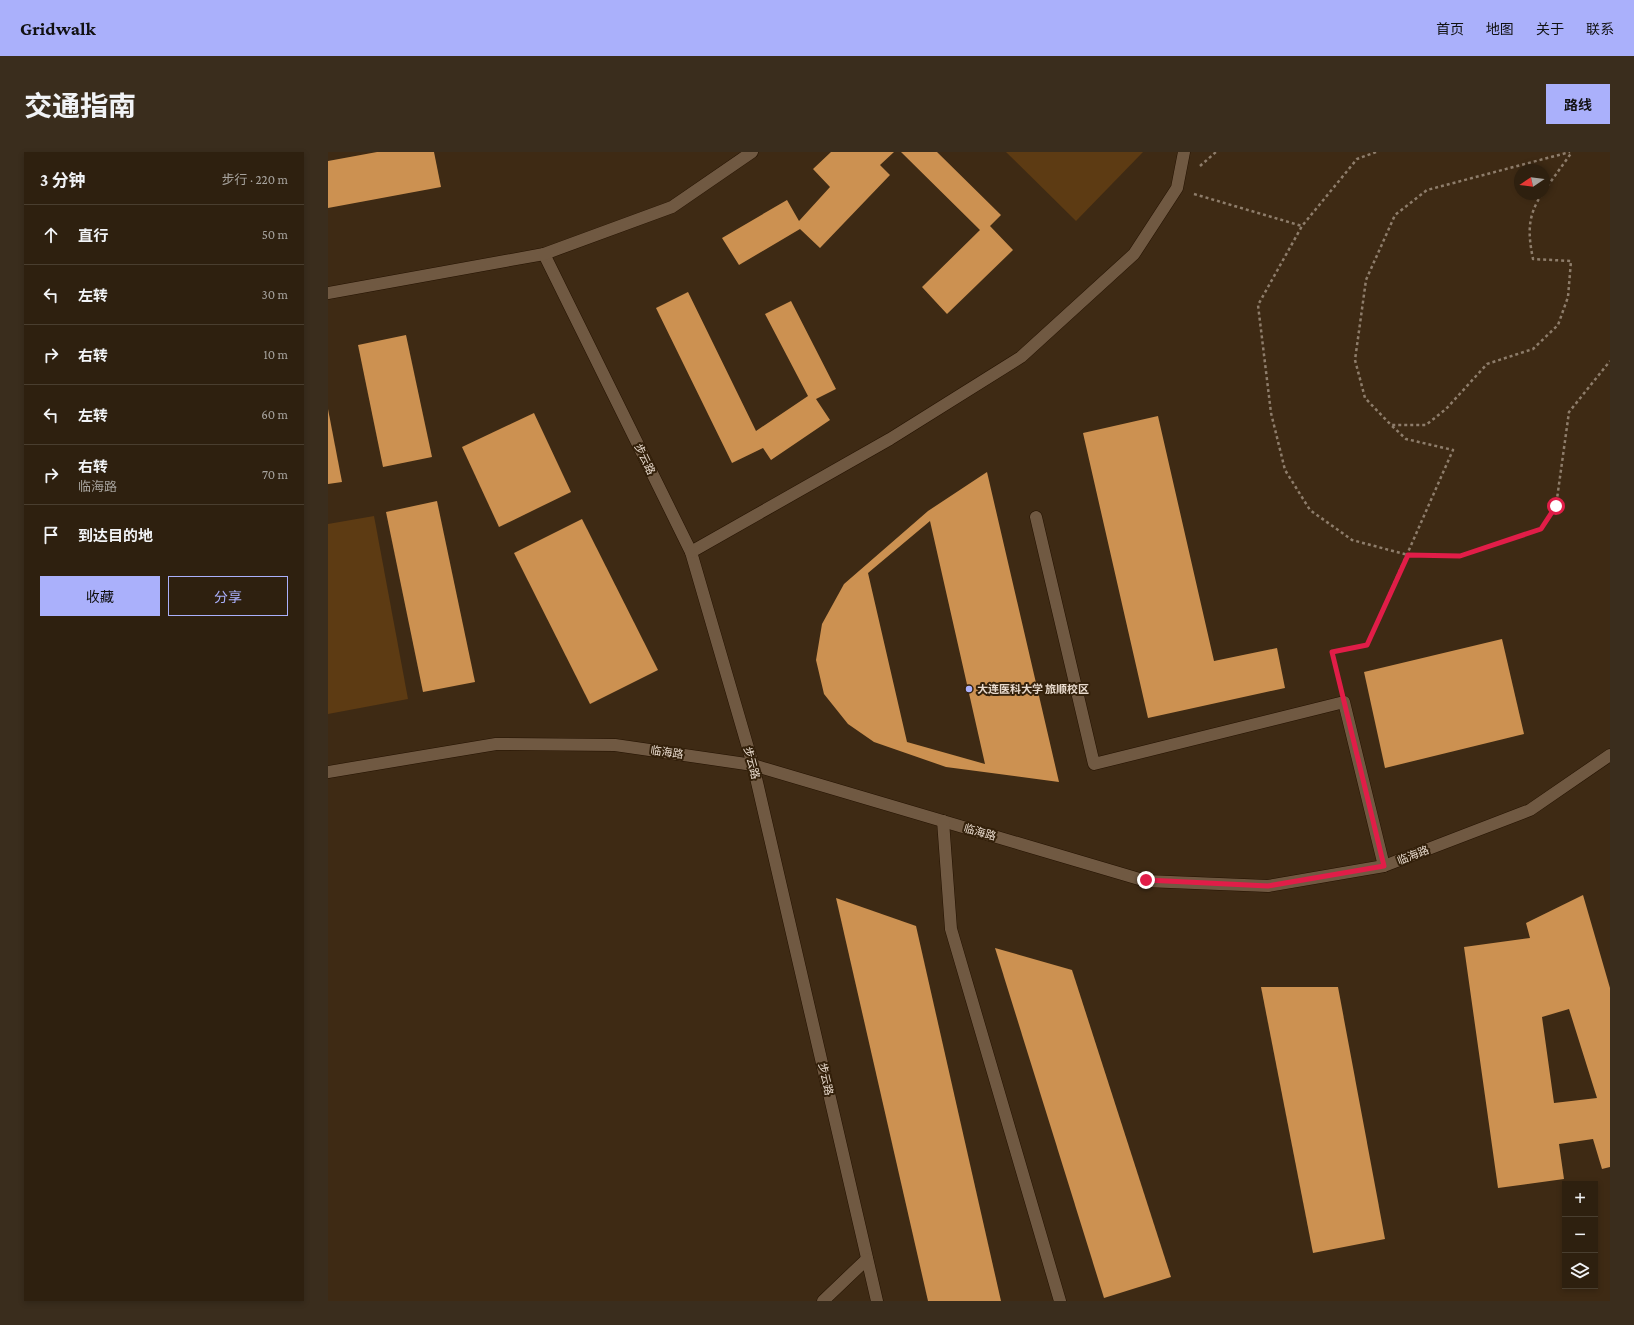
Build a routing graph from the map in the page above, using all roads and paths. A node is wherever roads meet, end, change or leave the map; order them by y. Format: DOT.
graph roads {
  1 [pos="752,152"];
  2 [pos="1184,152"];
  3 [pos="1376,152"];
  4 [pos="1571,152"];
  5 [pos="1550,183"];
  6 [pos="1177,188"];
  7 [pos="1538,200"];
  8 [pos="1302,226"];
  9 [pos="544,254"];
  10 [pos="328,293"];
  11 [pos="1610,361"];
  12 [pos="1391,426"];
  13 [pos="1036,517"];
  14 [pos="691,552"];
  15 [pos="1408,555"];
  16 [pos="1344,702"];
  17 [pos="1610,755"];
  18 [pos="753,765"];
  19 [pos="328,772"];
  20 [pos="943,821"];
  21 [pos="1384,866"];
  22 [pos="867,1259"];
  23 [pos="823,1301"];
  24 [pos="877,1301"];
  25 [pos="1060,1301"];
  1 -- 9 [label="street"];
  2 -- 6 [label="street"];
  3 -- 8 [label="path"];
  4 -- 5 [label="path"];
  4 -- 12 [label="path"];
  6 -- 8 [label="path"];
  6 -- 14 [label="street"];
  7 -- 12 [label="path"];
  8 -- 15 [label="path"];
  9 -- 10 [label="street"];
  9 -- 14 [label="street, 步云路"];
  11 -- 15 [label="path"];
  12 -- 15 [label="path"];
  13 -- 16 [label="street"];
  14 -- 18 [label="street, 步云路"];
  15 -- 16 [label="path"];
  16 -- 21 [label="street"];
  17 -- 21 [label="street, 临海路"];
  18 -- 19 [label="street, 临海路"];
  18 -- 20 [label="street, 临海路"];
  18 -- 22 [label="street, 步云路"];
  20 -- 21 [label="street, 临海路"];
  20 -- 25 [label="street"];
  22 -- 23 [label="street"];
  22 -- 24 [label="street, 步云路"];
}
